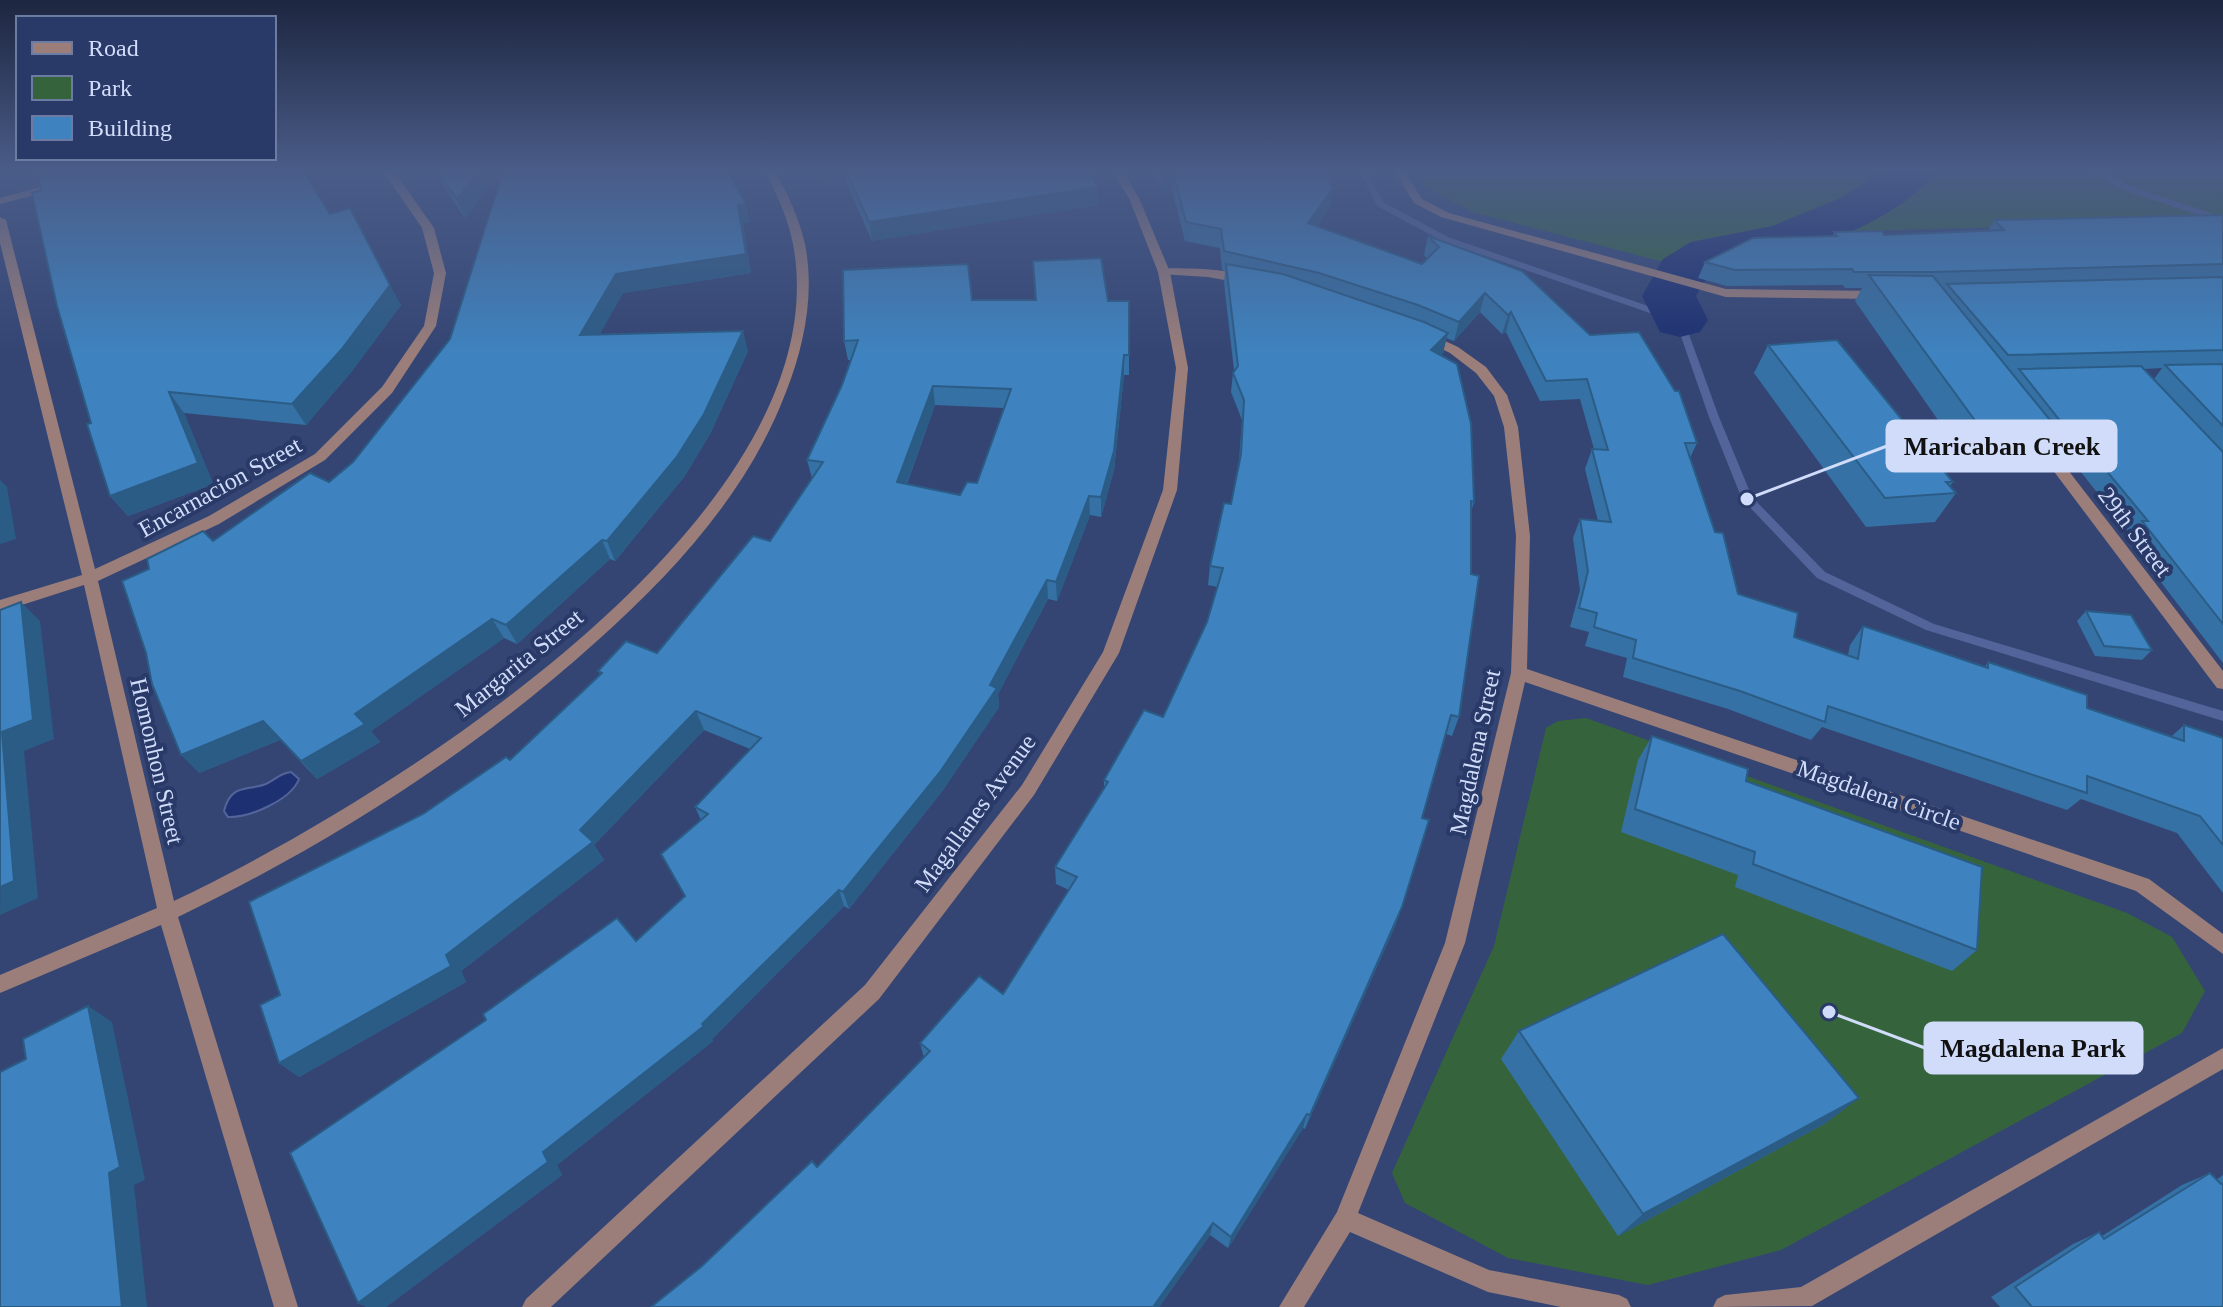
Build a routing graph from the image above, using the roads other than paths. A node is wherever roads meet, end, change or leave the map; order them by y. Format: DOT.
graph roads {
  1 [pos="3,232"];
  2 [pos="429,232"];
  3 [pos="798,232"];
  4 [pos="1148,232"];
  5 [pos="1506,232"];
  6 [pos="1164,272"];
  7 [pos="1269,285"];
  8 [pos="1892,295"];
  9 [pos="1411,331"];
  10 [pos="2030,429"];
  11 [pos="90,578"];
  12 [pos="0,606"];
  13 [pos="1519,673"];
  14 [pos="2223,683"];
  15 [pos="167,912"];
  16 [pos="2223,945"];
  17 [pos="0,984"];
  18 [pos="2223,1058"];
  19 [pos="1345,1219"];
  20 [pos="286,1307"];
  21 [pos="534,1307"];
  22 [pos="1291,1307"];
  23 [pos="1619,1307"];
  24 [pos="1725,1307"];
  1 -- 11 [label="street, Homonhon Street"];
  2 -- 11 [label="street, Encarnacion Street"];
  3 -- 15 [label="street, Margarita Street"];
  4 -- 6 [label="street, Magallanes Avenue"];
  5 -- 8 [label="street"];
  6 -- 7 [label="street"];
  6 -- 21 [label="street, Magallanes Avenue"];
  9 -- 13 [label="street, Magdalena Street"];
  10 -- 14 [label="street, 29th Street"];
  11 -- 12 [label="street, Encarnacion Street"];
  11 -- 15 [label="street, Homonhon Street"];
  13 -- 16 [label="street, Magdalena Circle"];
  13 -- 19 [label="street, Magdalena Street"];
  15 -- 17 [label="street, Margarita Street"];
  15 -- 20 [label="street, Homonhon Street"];
  18 -- 24 [label="street"];
  19 -- 22 [label="street, Magdalena Street"];
  19 -- 23 [label="street"];
}
